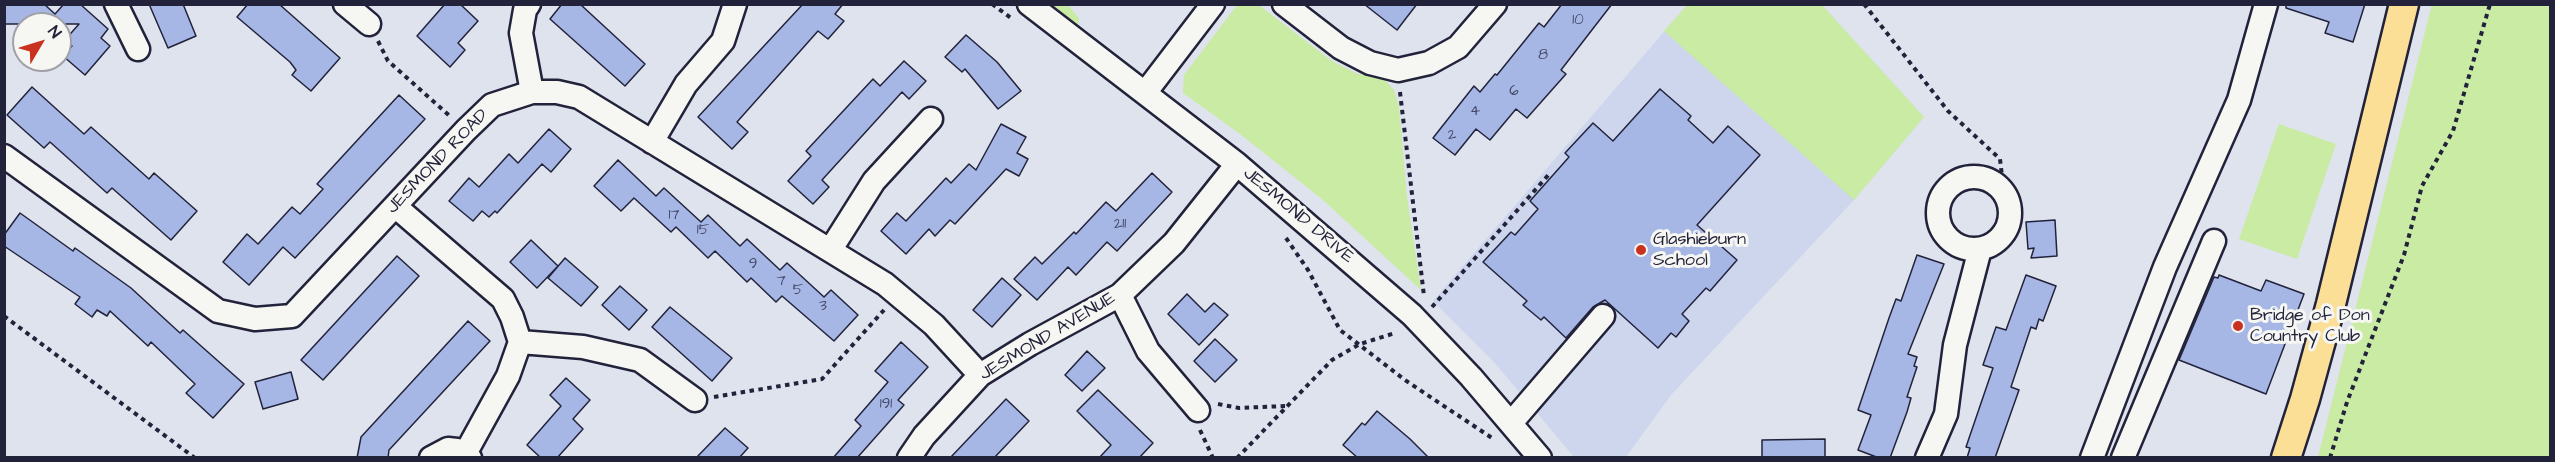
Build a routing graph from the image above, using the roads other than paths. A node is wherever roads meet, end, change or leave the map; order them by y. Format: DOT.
graph roads {
  1 [pos="116,4"];
  2 [pos="345,4"];
  3 [pos="529,4"];
  4 [pos="735,4"];
  5 [pos="1029,4"];
  6 [pos="1213,4"];
  7 [pos="1284,4"];
  8 [pos="1495,4"];
  9 [pos="2266,4"];
  10 [pos="2404,4"];
  11 [pos="369,24"];
  12 [pos="138,49"];
  13 [pos="532,92"];
  14 [pos="1144,93"];
  15 [pos="931,119"];
  16 [pos="652,142"];
  17 [pos="4,156"];
  18 [pos="1237,164"];
  19 [pos="395,206"];
  20 [pos="2214,241"];
  21 [pos="831,249"];
  22 [pos="1980,249"];
  23 [pos="1120,295"];
  24 [pos="1603,316"];
  25 [pos="520,342"];
  26 [pos="980,375"];
  27 [pos="695,400"];
  28 [pos="1198,410"];
  29 [pos="1510,423"];
  30 [pos="468,456"];
  31 [pos="430,458"];
  32 [pos="909,458"];
  33 [pos="1540,458"];
  34 [pos="1927,458"];
  35 [pos="2092,458"];
  36 [pos="2123,458"];
  37 [pos="2286,458"];
  1 -- 12 [label="street"];
  2 -- 11 [label="street"];
  3 -- 13 [label="street"];
  4 -- 16 [label="street"];
  5 -- 14 [label="street, JESMOND DRIVE"];
  6 -- 14 [label="street"];
  7 -- 8 [label="street"];
  9 -- 35 [label="street"];
  10 -- 37 [label="main road"];
  13 -- 16 [label="street, JESMOND ROAD"];
  13 -- 19 [label="street, JESMOND ROAD"];
  14 -- 18 [label="street, JESMOND DRIVE"];
  15 -- 21 [label="street"];
  16 -- 21 [label="street, JESMOND ROAD"];
  17 -- 19 [label="street, JESMOND ROAD"];
  18 -- 23 [label="street, JESMOND AVENUE"];
  18 -- 29 [label="street, JESMOND DRIVE"];
  19 -- 25 [label="street"];
  20 -- 36 [label="street"];
  21 -- 26 [label="street, JESMOND ROAD"];
  22 -- 22 [label="street"];
  22 -- 34 [label="street"];
  23 -- 26 [label="street, JESMOND AVENUE"];
  23 -- 28 [label="street"];
  24 -- 29 [label="street"];
  25 -- 27 [label="street"];
  25 -- 30 [label="street"];
  26 -- 32 [label="street, JESMOND AVENUE"];
  29 -- 33 [label="street, JESMOND DRIVE"];
  30 -- 31 [label="street"];
}
